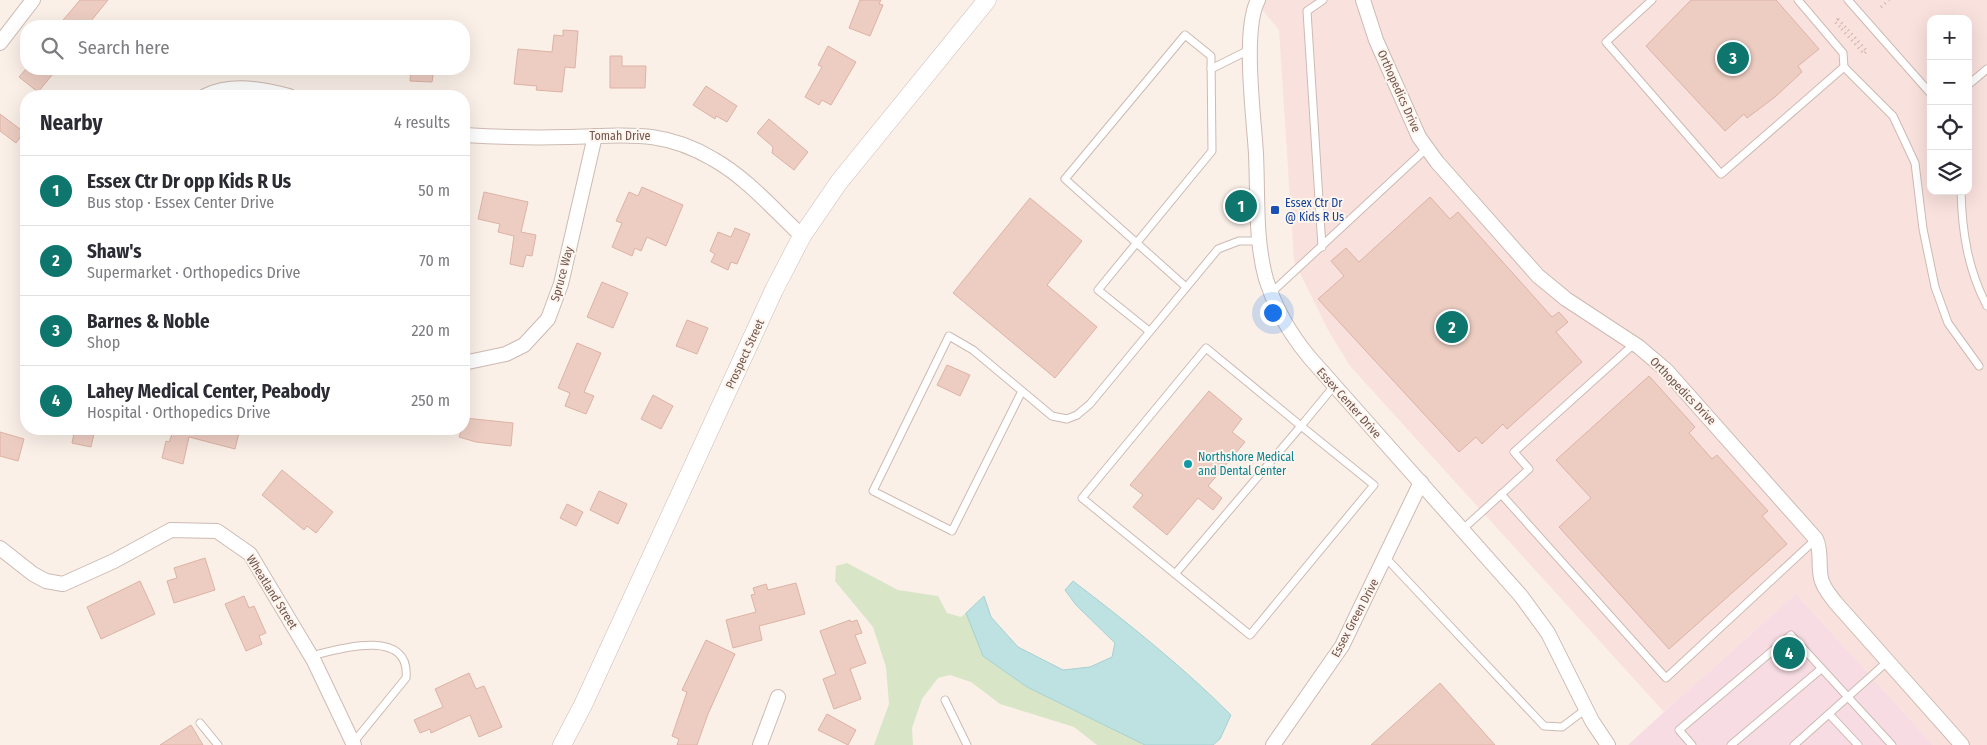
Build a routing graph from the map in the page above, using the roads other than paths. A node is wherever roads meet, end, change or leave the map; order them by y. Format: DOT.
graph roads {
  1 [pos="33,0"];
  2 [pos="987,0"];
  3 [pos="1258,0"];
  4 [pos="1323,0"];
  5 [pos="1363,0"];
  6 [pos="1652,0"];
  7 [pos="1798,0"];
  8 [pos="1848,0"];
  9 [pos="0,43"];
  10 [pos="1251,49"];
  11 [pos="1844,67"];
  12 [pos="1211,69"];
  13 [pos="1987,69"];
  14 [pos="1972,82"];
  15 [pos="1927,89"];
  16 [pos="226,90"];
  17 [pos="258,90"];
  18 [pos="470,135"];
  19 [pos="594,136"];
  20 [pos="1426,149"];
  21 [pos="1960,195"];
  22 [pos="802,236"];
  23 [pos="1260,241"];
  24 [pos="1137,243"];
  25 [pos="1322,247"];
  26 [pos="1186,287"];
  27 [pos="1271,293"];
  28 [pos="1987,306"];
  29 [pos="1149,331"];
  30 [pos="1634,344"];
  31 [pos="470,362"];
  32 [pos="1979,366"];
  33 [pos="1334,386"];
  34 [pos="1022,391"];
  35 [pos="1301,426"];
  36 [pos="1421,482"];
  37 [pos="1501,494"];
  38 [pos="1463,529"];
  39 [pos="1816,539"];
  40 [pos="0,548"];
  41 [pos="1386,558"];
  42 [pos="1175,574"];
  43 [pos="311,656"];
  44 [pos="1888,661"];
  45 [pos="1821,669"];
  46 [pos="778,697"];
  47 [pos="1847,698"];
  48 [pos="945,700"];
  49 [pos="1586,709"];
  50 [pos="1829,714"];
  51 [pos="200,723"];
  52 [pos="353,744"];
  53 [pos="218,745"];
  54 [pos="562,745"];
  55 [pos="760,745"];
  56 [pos="967,745"];
  57 [pos="1273,745"];
  58 [pos="1608,745"];
  59 [pos="1692,745"];
  60 [pos="1731,745"];
  61 [pos="1794,745"];
  62 [pos="1858,745"];
  63 [pos="1892,745"];
  64 [pos="1962,745"];
  1 -- 9 [label="street"];
  2 -- 22 [label="street, Prospect Street"];
  3 -- 10 [label="street, Essex Center Drive"];
  4 -- 25 [label="lane"];
  5 -- 20 [label="street, Orthopedics Drive"];
  6 -- 11 [label="lane"];
  7 -- 11 [label="lane"];
  8 -- 15 [label="lane"];
  10 -- 12 [label="lane"];
  10 -- 23 [label="street, Essex Center Drive"];
  11 -- 32 [label="lane"];
  12 -- 24 [label="lane"];
  12 -- 24 [label="lane"];
  13 -- 14 [label="lane"];
  16 -- 17 [label="street"];
  18 -- 19 [label="street, Tomah Drive"];
  19 -- 22 [label="street, Tomah Drive"];
  19 -- 31 [label="street, Spruce Way"];
  20 -- 25 [label="lane"];
  20 -- 30 [label="street, Orthopedics Drive"];
  21 -- 28 [label="lane"];
  22 -- 54 [label="street, Prospect Street"];
  23 -- 26 [label="lane"];
  23 -- 27 [label="street, Essex Center Drive"];
  24 -- 26 [label="lane"];
  24 -- 29 [label="lane"];
  25 -- 27 [label="lane"];
  26 -- 29 [label="lane"];
  27 -- 33 [label="street, Essex Center Drive"];
  29 -- 34 [label="lane"];
  30 -- 37 [label="lane"];
  30 -- 39 [label="street, Orthopedics Drive"];
  33 -- 35 [label="lane"];
  33 -- 36 [label="street, Essex Center Drive"];
  34 -- 34 [label="lane"];
  35 -- 42 [label="lane"];
  35 -- 42 [label="lane"];
  35 -- 42 [label="lane"];
  36 -- 38 [label="street, Essex Center Drive"];
  36 -- 41 [label="street, Essex Green Drive"];
  37 -- 38 [label="lane"];
  37 -- 39 [label="lane"];
  38 -- 49 [label="street, Essex Center Drive"];
  39 -- 44 [label="street"];
  40 -- 43 [label="street, Wheatland Street"];
  41 -- 49 [label="lane"];
  41 -- 57 [label="street, Essex Green Drive"];
  43 -- 52 [label="street, Wheatland Street"];
  43 -- 52 [label="lane"];
  44 -- 47 [label="lane"];
  44 -- 64 [label="street"];
  45 -- 47 [label="lane"];
  45 -- 59 [label="lane"];
  45 -- 60 [label="lane"];
  46 -- 55 [label="street"];
  47 -- 50 [label="lane"];
  47 -- 63 [label="lane"];
  48 -- 56 [label="lane"];
  49 -- 58 [label="street, Essex Center Drive"];
  50 -- 61 [label="lane"];
  50 -- 62 [label="lane"];
  51 -- 53 [label="lane"];
}
